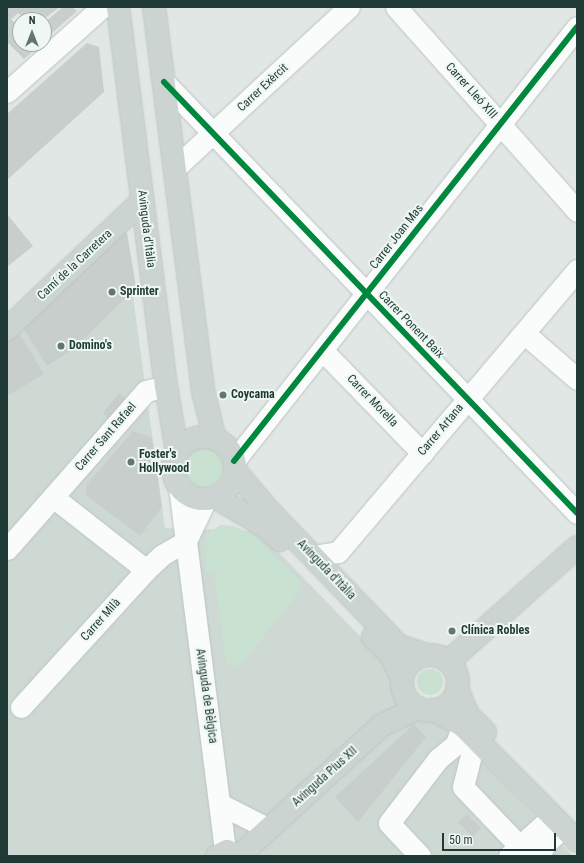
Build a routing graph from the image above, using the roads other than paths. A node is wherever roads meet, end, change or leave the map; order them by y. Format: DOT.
graph roads {
  1 [pos="118,7"];
  2 [pos="154,7"];
  3 [pos="349,7"];
  4 [pos="396,7"];
  5 [pos="96,9"];
  6 [pos="577,27"];
  7 [pos="164,82"];
  8 [pos="7,92"];
  9 [pos="500,124"];
  10 [pos="214,134"];
  11 [pos="175,168"];
  12 [pos="142,201"];
  13 [pos="577,211"];
  14 [pos="577,270"];
  15 [pos="366,294"];
  16 [pos="7,329"];
  17 [pos="524,333"];
  18 [pos="322,350"];
  19 [pos="577,379"];
  20 [pos="166,386"];
  21 [pos="468,399"];
  22 [pos="215,439"];
  23 [pos="177,451"];
  24 [pos="422,453"];
  25 [pos="234,466"];
  26 [pos="179,486"];
  27 [pos="52,497"];
  28 [pos="210,498"];
  29 [pos="577,513"];
  30 [pos="186,541"];
  31 [pos="577,547"];
  32 [pos="7,549"];
  33 [pos="312,556"];
  34 [pos="146,570"];
  35 [pos="427,655"];
  36 [pos="448,662"];
  37 [pos="402,685"];
  38 [pos="457,689"];
  39 [pos="21,707"];
  40 [pos="425,709"];
  41 [pos="382,725"];
  42 [pos="468,732"];
  43 [pos="220,804"];
  44 [pos="568,827"];
  45 [pos="268,828"];
  46 [pos="528,852"];
  47 [pos="230,855"];
  48 [pos="420,856"];
  1 -- 12 [label="main road, Avinguda d'Itàlia"];
  2 -- 7 [label="main road"];
  3 -- 10 [label="street, Carrer Exèrcit"];
  4 -- 9 [label="street, Carrer Lleó XIII"];
  5 -- 8 [label="street"];
  6 -- 9 [label="street, Carrer Joan Mas"];
  7 -- 10 [label="street, Carrer Ponent Baix"];
  7 -- 11 [label="main road"];
  9 -- 13 [label="street, Carrer Lleó XIII"];
  9 -- 15 [label="street, Carrer Joan Mas"];
  10 -- 11 [label="street, Carrer Exèrcit"];
  10 -- 15 [label="street, Carrer Ponent Baix"];
  11 -- 22 [label="main road"];
  12 -- 16 [label="main road, Camí de la Carretera"];
  12 -- 20 [label="main road, Avinguda d'Itàlia"];
  14 -- 17 [label="street, Carrer Artana"];
  15 -- 18 [label="street, Carrer Joan Mas"];
  15 -- 21 [label="street, Carrer Ponent Baix"];
  17 -- 19 [label="street"];
  17 -- 21 [label="street, Carrer Artana"];
  18 -- 24 [label="street, Carrer Morella"];
  18 -- 25 [label="street, Carrer Joan Mas"];
  20 -- 23 [label="main road, Avinguda d'Itàlia"];
  20 -- 27 [label="street, Carrer Sant Rafael"];
  21 -- 24 [label="street, Carrer Artana"];
  21 -- 29 [label="street, Carrer Ponent Baix"];
  22 -- 23 [label="main road"];
  22 -- 25 [label="main road"];
  23 -- 26 [label="main road"];
  24 -- 33 [label="street, Carrer Artana"];
  25 -- 28 [label="main road"];
  25 -- 33 [label="main road, Avinguda d'Itàlia"];
  26 -- 28 [label="main road"];
  26 -- 30 [label="street, Avinguda de Bèlgica"];
  27 -- 32 [label="street, Carrer Sant Rafael"];
  27 -- 34 [label="street"];
  28 -- 30 [label="street"];
  28 -- 37 [label="main road, Avinguda d'Itàlia"];
  30 -- 34 [label="street, Carrer Milà"];
  30 -- 43 [label="street, Avinguda de Bèlgica"];
  31 -- 36 [label="main road"];
  33 -- 35 [label="main road, Avinguda d'Itàlia"];
  34 -- 39 [label="street, Carrer Milà"];
  35 -- 36 [label="main road"];
  35 -- 37 [label="main road"];
  36 -- 38 [label="main road"];
  37 -- 40 [label="main road"];
  37 -- 41 [label="main road, Avinguda Pius XII"];
  38 -- 40 [label="main road"];
  38 -- 44 [label="main road"];
  40 -- 41 [label="main road, Avinguda Pius XII"];
  40 -- 42 [label="main road"];
  41 -- 45 [label="main road, Avinguda Pius XII"];
  42 -- 44 [label="main road"];
  42 -- 46 [label="street"];
  42 -- 48 [label="street"];
  43 -- 45 [label="street"];
  43 -- 47 [label="street, Avinguda de Bèlgica"];
  44 -- 46 [label="street"];
  45 -- 47 [label="main road, Avinguda Pius XII"];
}
